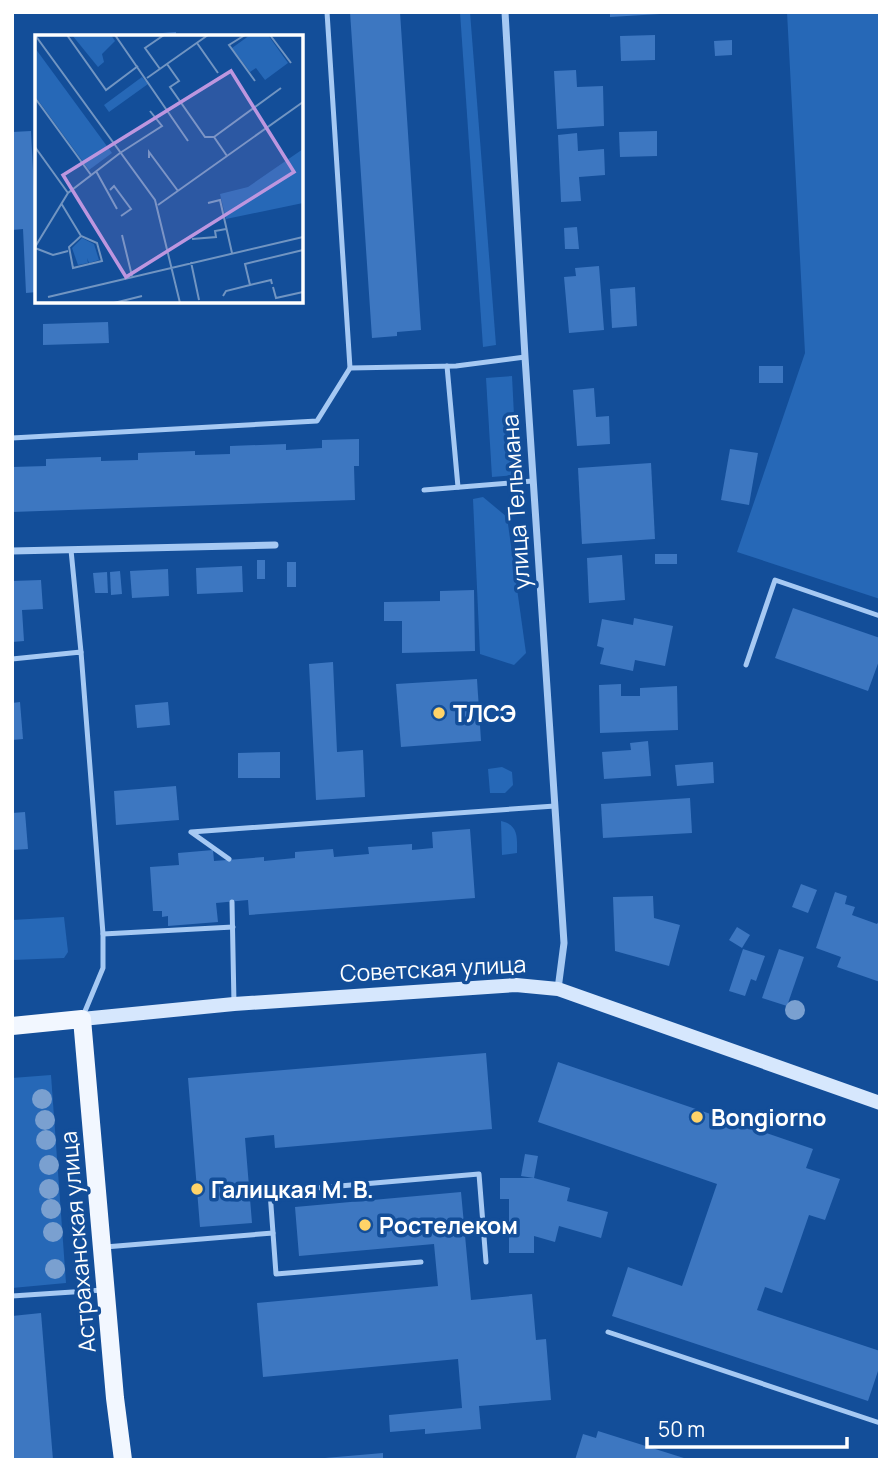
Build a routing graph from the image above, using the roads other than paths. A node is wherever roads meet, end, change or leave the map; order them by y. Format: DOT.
graph roads {
  1 [pos="327,12"];
  2 [pos="505,12"];
  3 [pos="525,357"];
  4 [pos="447,366"];
  5 [pos="350,368"];
  6 [pos="12,439"];
  7 [pos="533,481"];
  8 [pos="458,487"];
  9 [pos="424,490"];
  10 [pos="275,545"];
  11 [pos="71,550"];
  12 [pos="12,551"];
  13 [pos="880,616"];
  14 [pos="80,652"];
  15 [pos="12,659"];
  16 [pos="746,665"];
  17 [pos="556,806"];
  18 [pos="229,859"];
  19 [pos="232,902"];
  20 [pos="233,927"];
  21 [pos="103,934"];
  22 [pos="558,989"];
  23 [pos="234,1004"];
  24 [pos="82,1019"];
  25 [pos="12,1026"];
  26 [pos="880,1103"];
  27 [pos="273,1233"];
  28 [pos="102,1248"];
  29 [pos="421,1262"];
  30 [pos="486,1262"];
  31 [pos="105,1289"];
  32 [pos="12,1296"];
  33 [pos="608,1332"];
  34 [pos="880,1423"];
  35 [pos="123,1460"];
  1 -- 5 [label="lane"];
  2 -- 3 [label="street, улица Тельмана"];
  3 -- 4 [label="lane"];
  3 -- 7 [label="street, улица Тельмана"];
  4 -- 5 [label="lane"];
  4 -- 8 [label="lane"];
  5 -- 6 [label="lane"];
  7 -- 8 [label="lane"];
  7 -- 17 [label="street, улица Тельмана"];
  8 -- 9 [label="lane"];
  10 -- 11 [label="street"];
  11 -- 12 [label="street"];
  11 -- 14 [label="lane"];
  13 -- 16 [label="lane"];
  14 -- 15 [label="lane"];
  14 -- 21 [label="lane"];
  17 -- 18 [label="lane"];
  17 -- 22 [label="street, улица Тельмана"];
  19 -- 20 [label="lane"];
  20 -- 21 [label="lane"];
  20 -- 23 [label="lane"];
  21 -- 24 [label="lane"];
  22 -- 23 [label="main road, Советская улица"];
  22 -- 26 [label="main road, Советская улица"];
  23 -- 24 [label="main road, Советская улица"];
  24 -- 25 [label="main road, Советская улица"];
  24 -- 28 [label="main road, Астраханская улица"];
  27 -- 28 [label="lane"];
  27 -- 29 [label="lane"];
  27 -- 30 [label="lane"];
  28 -- 31 [label="main road, Астраханская улица"];
  31 -- 32 [label="lane"];
  31 -- 35 [label="main road, Астраханская улица"];
  33 -- 34 [label="lane"];
}
